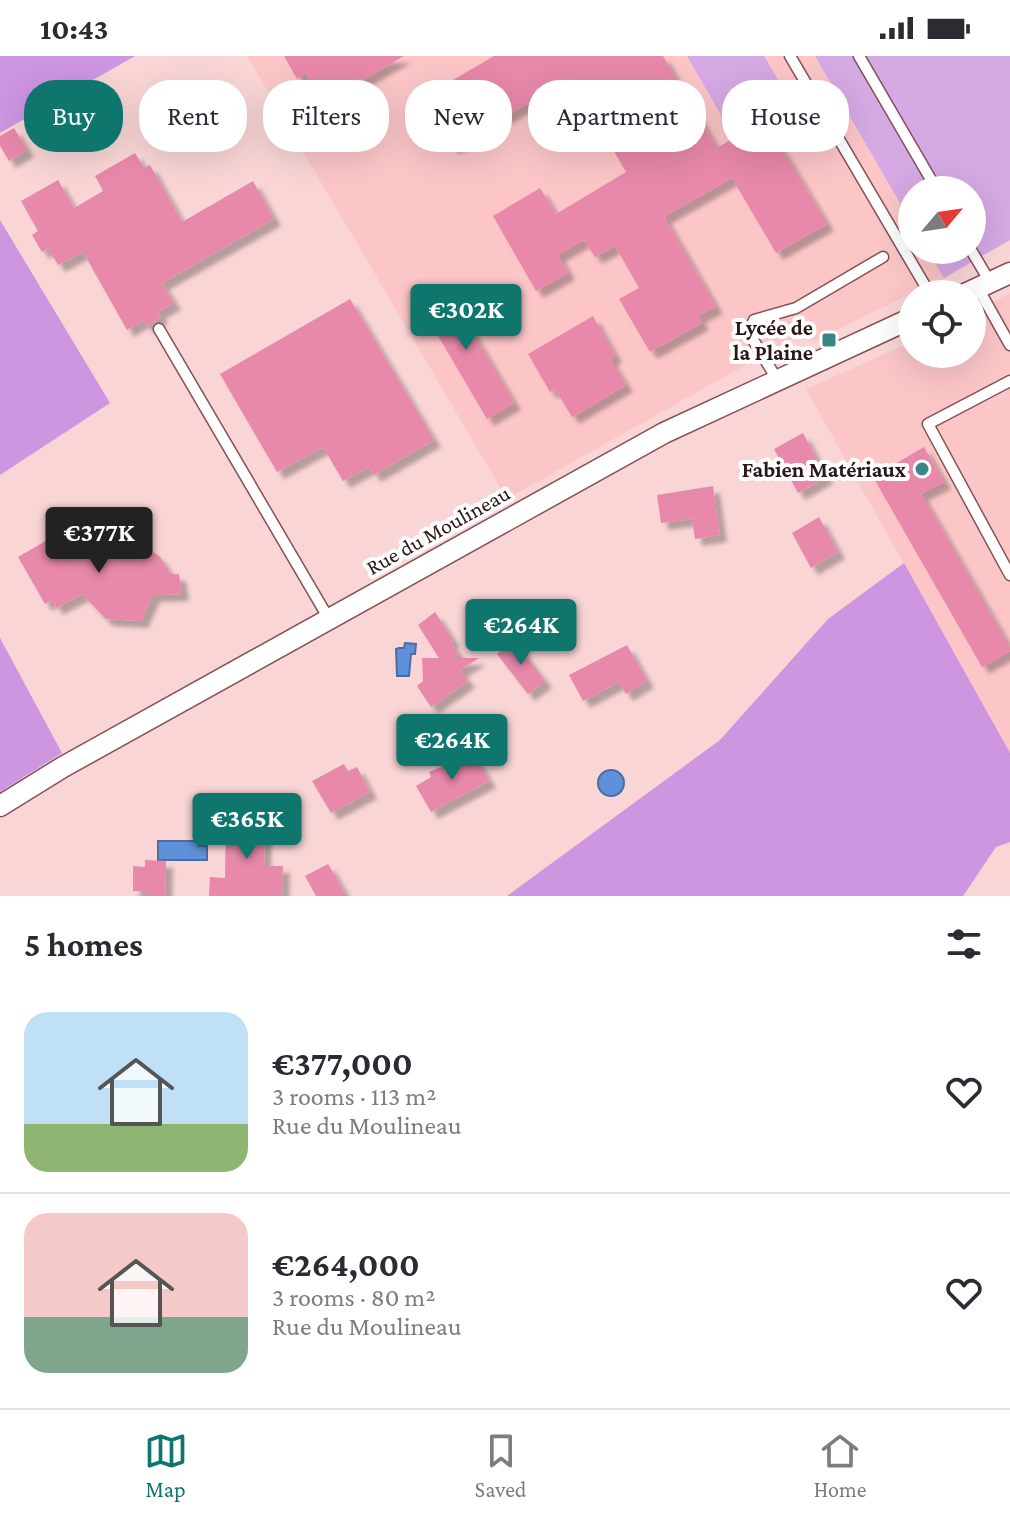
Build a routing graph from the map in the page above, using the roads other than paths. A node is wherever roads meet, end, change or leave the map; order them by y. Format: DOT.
graph roads {
  1 [pos="790,56"];
  2 [pos="859,56"];
  3 [pos="929,176"];
  4 [pos="883,257"];
  5 [pos="1010,273"];
  6 [pos="922,280"];
  7 [pos="986,284"];
  8 [pos="986,302"];
  9 [pos="898,325"];
  10 [pos="159,329"];
  11 [pos="1010,345"];
  12 [pos="778,381"];
  13 [pos="1010,381"];
  14 [pos="1010,575"];
  15 [pos="329,619"];
  16 [pos="0,806"];
  1 -- 6 [label="lane"];
  2 -- 3 [label="lane"];
  4 -- 12 [label="lane"];
  5 -- 7 [label="street"];
  8 -- 11 [label="lane"];
  9 -- 12 [label="street, Rue du Moulineau"];
  10 -- 15 [label="lane"];
  12 -- 15 [label="street, Rue du Moulineau"];
  13 -- 14 [label="lane"];
  15 -- 16 [label="street, Rue du Moulineau"];
}
